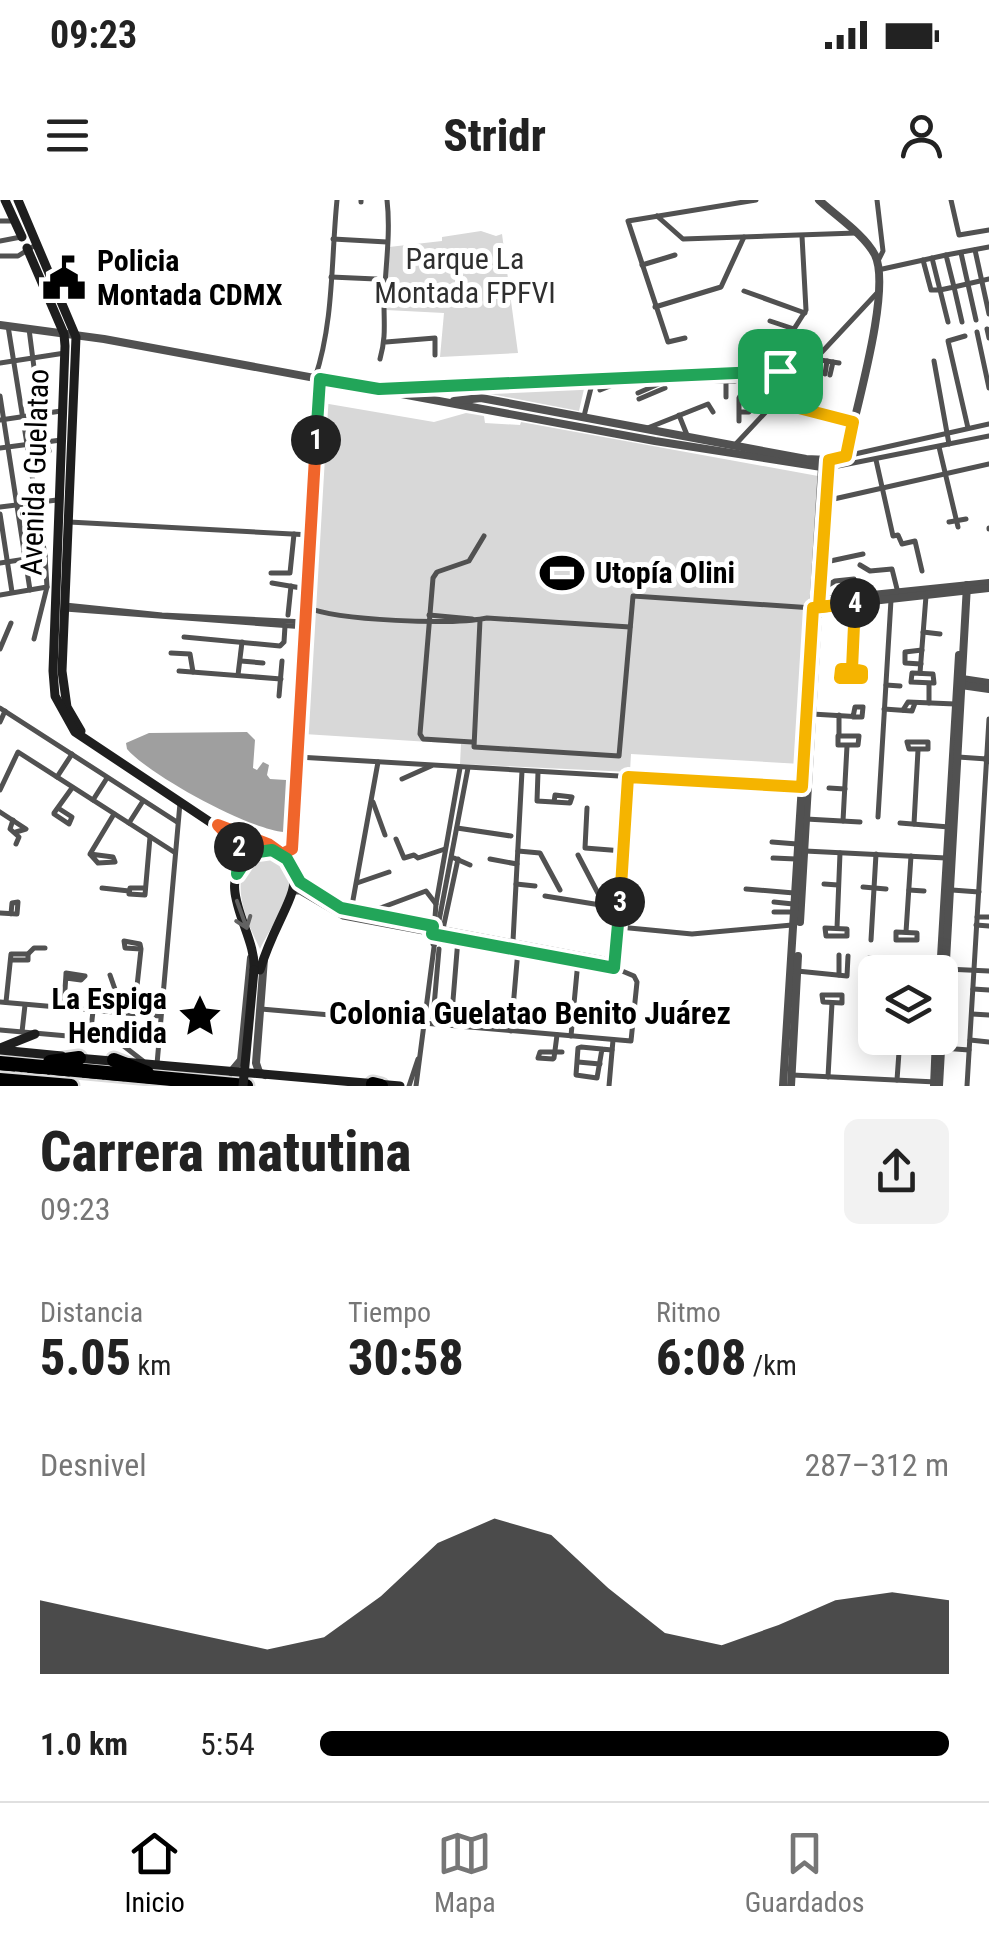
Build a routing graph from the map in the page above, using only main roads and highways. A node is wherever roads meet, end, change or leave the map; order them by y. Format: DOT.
graph roads {
  1 [pos="5,200"];
  2 [pos="18,200"];
  3 [pos="22,237"];
  4 [pos="30,247"];
  5 [pos="64,522"];
  6 [pos="92,745"];
  7 [pos="218,825"];
  8 [pos="284,851"];
  9 [pos="237,874"];
  10 [pos="259,955"];
  11 [pos="34,1034"];
  12 [pos="0,1049"];
  13 [pos="79,1058"];
  14 [pos="114,1060"];
  15 [pos="0,1063"];
  16 [pos="20,1066"];
  17 [pos="157,1070"];
  18 [pos="4,1080"];
  19 [pos="377,1085"];
  20 [pos="26,1086"];
  21 [pos="71,1086"];
  22 [pos="246,1086"];
  23 [pos="400,1086"];
  1 -- 3 [label="main road, Avenida Guelatao"];
  2 -- 4 [label="main road, Avenida Guelatao"];
  4 -- 5 [label="main road, Avenida Guelatao"];
  4 -- 5 [label="main road, Avenida Guelatao"];
  5 -- 6 [label="main road, Avenida Guelatao"];
  5 -- 6 [label="main road, Avenida Guelatao"];
  6 -- 7 [label="main road, Avenida Guelatao"];
  7 -- 8 [label="main road, Avenida Guelatao"];
  7 -- 9 [label="main road"];
  8 -- 9 [label="main road"];
  8 -- 10 [label="main road"];
  9 -- 10 [label="main road, one-way"];
  10 -- 22 [label="main road, bridge"];
  11 -- 12 [label="main road"];
  12 -- 13 [label="main road"];
  13 -- 14 [label="main road"];
  13 -- 16 [label="highway"];
  14 -- 17 [label="highway"];
  14 -- 17 [label="main road"];
  15 -- 16 [label="highway"];
  16 -- 17 [label="highway"];
  17 -- 19 [label="main road"];
  17 -- 22 [label="highway"];
  18 -- 20 [label="highway"];
  18 -- 21 [label="highway"];
  19 -- 23 [label="main road"];
}
